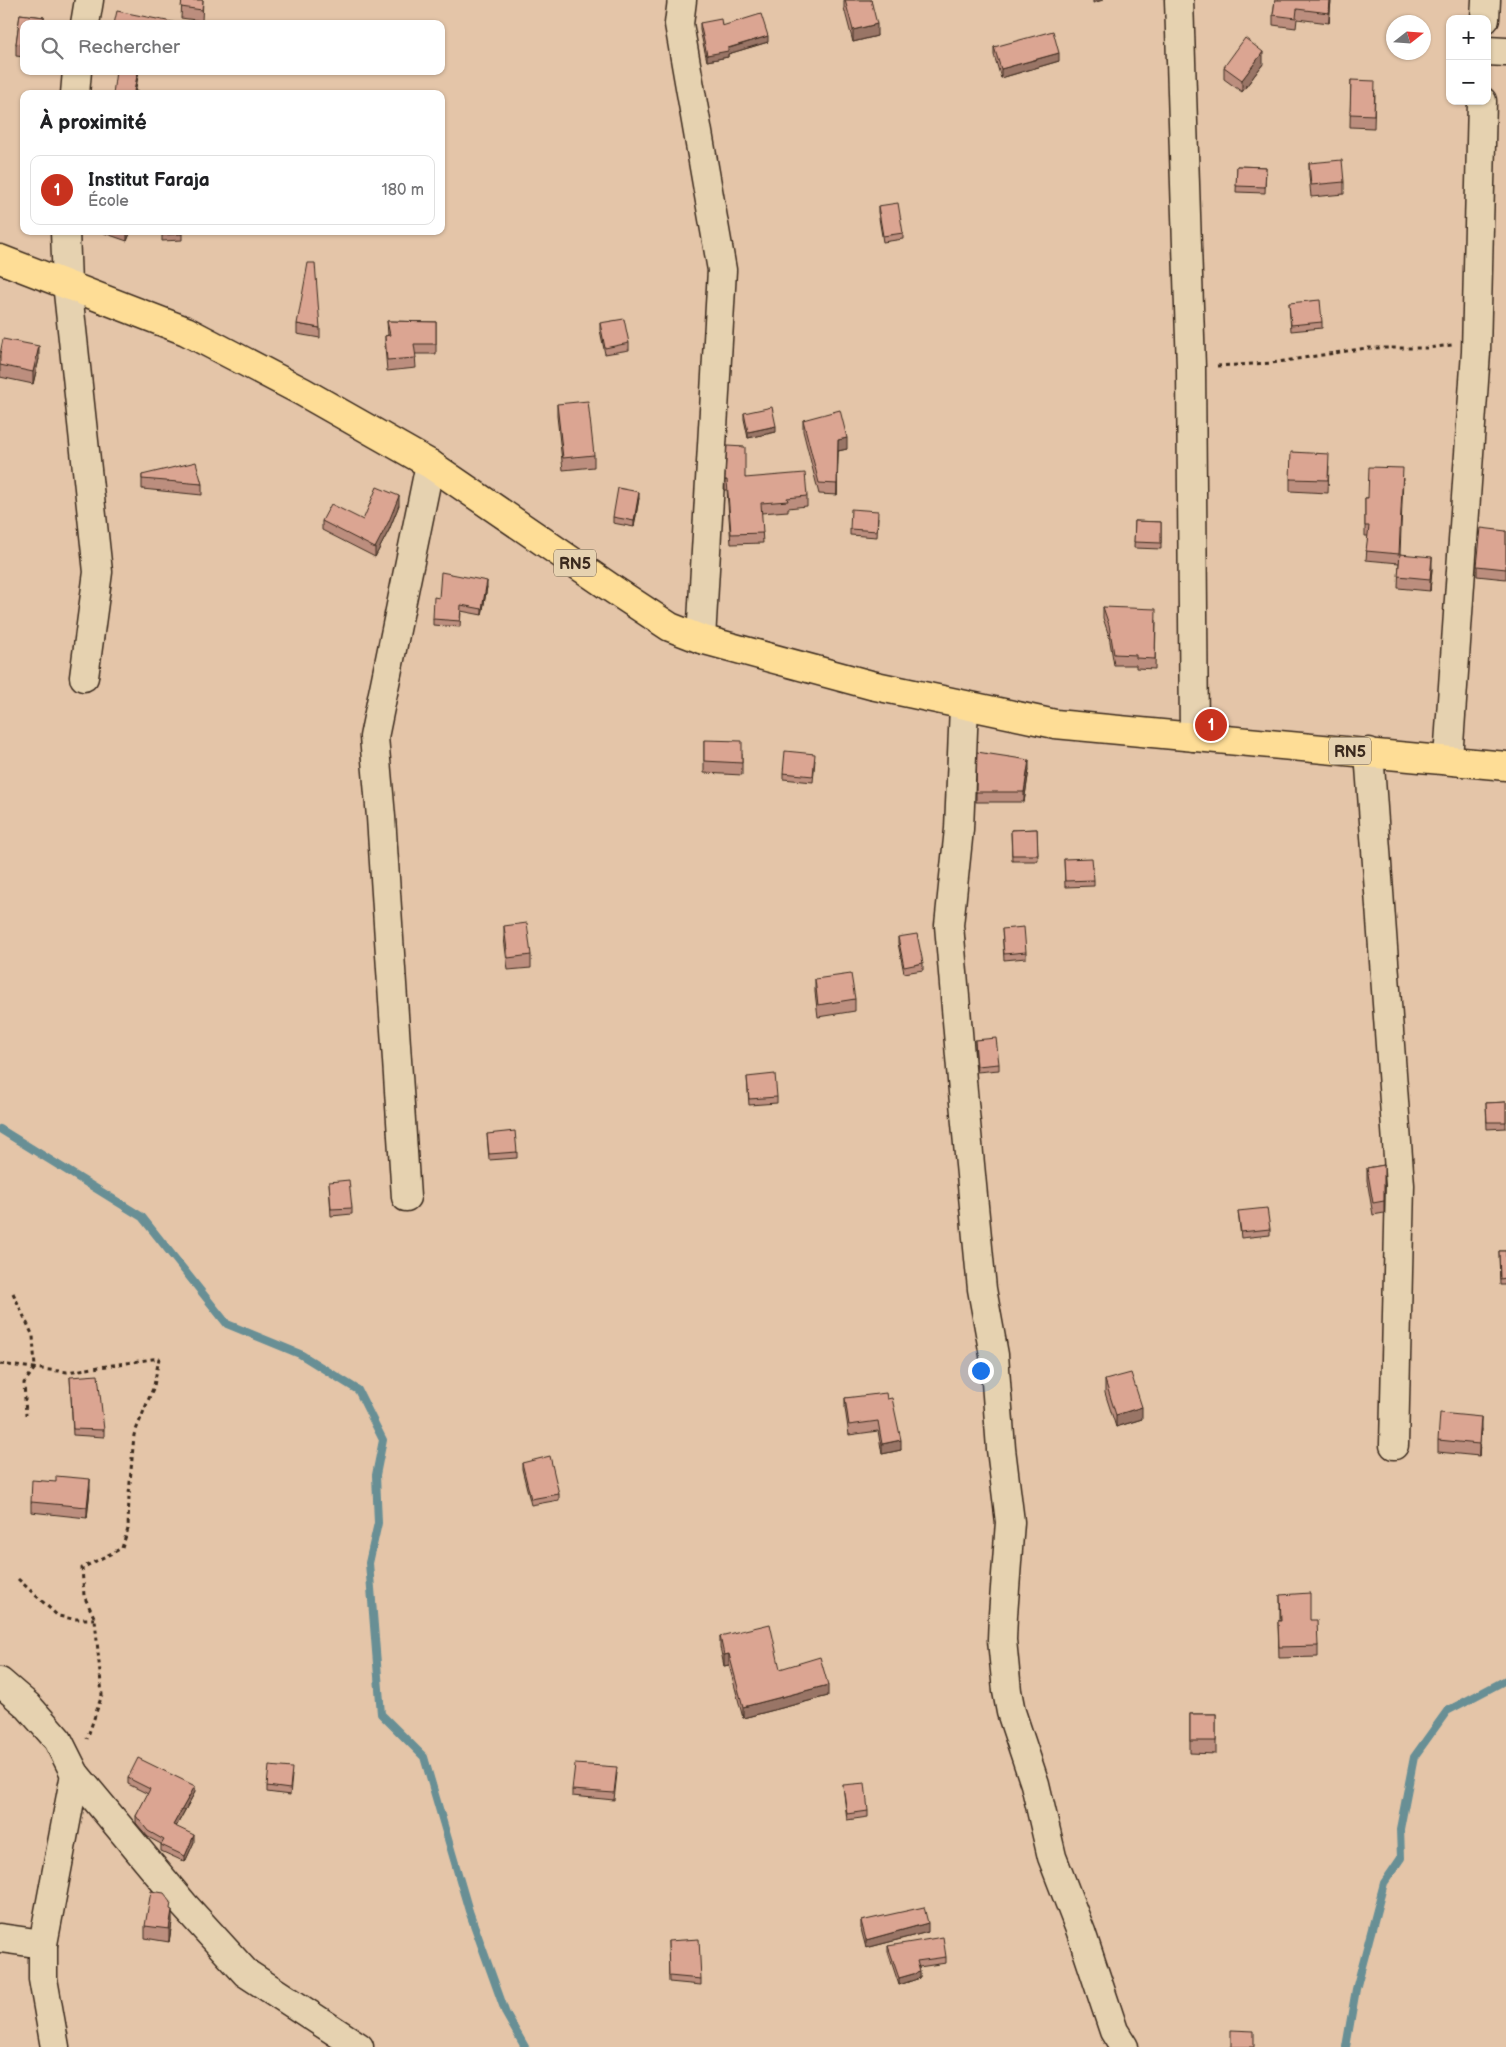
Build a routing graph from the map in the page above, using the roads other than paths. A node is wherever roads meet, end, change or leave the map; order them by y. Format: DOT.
graph roads {
  1 [pos="89,0"];
  2 [pos="682,0"];
  3 [pos="1179,0"];
  4 [pos="1486,0"];
  5 [pos="1485,15"];
  6 [pos="86,20"];
  7 [pos="1491,51"];
  8 [pos="1506,52"];
  9 [pos="77,75"];
  10 [pos="75,90"];
  11 [pos="1482,105"];
  12 [pos="65,235"];
  13 [pos="0,259"];
  14 [pos="67,284"];
  15 [pos="430,464"];
  16 [pos="701,639"];
  17 [pos="84,677"];
  18 [pos="964,706"];
  19 [pos="1194,737"];
  20 [pos="1368,752"];
  21 [pos="1448,759"];
  22 [pos="1506,766"];
  23 [pos="406,1197"];
  24 [pos="1394,1445"];
  25 [pos="0,1682"];
  26 [pos="75,1774"];
  27 [pos="0,1938"];
  28 [pos="43,1944"];
  29 [pos="55,2047"];
  30 [pos="359,2047"];
  31 [pos="1124,2047"];
  1 -- 6 [label="street"];
  2 -- 16 [label="street"];
  3 -- 19 [label="street"];
  4 -- 5 [label="street"];
  7 -- 8 [label="street"];
  9 -- 10 [label="street"];
  11 -- 21 [label="street"];
  12 -- 14 [label="street"];
  13 -- 14 [label="highway, RN5"];
  14 -- 15 [label="highway, RN5"];
  14 -- 17 [label="street"];
  15 -- 16 [label="highway, RN5"];
  15 -- 23 [label="street"];
  16 -- 18 [label="highway, RN5"];
  18 -- 19 [label="highway, RN5"];
  18 -- 31 [label="street"];
  19 -- 20 [label="highway, RN5"];
  20 -- 21 [label="highway, RN5"];
  20 -- 24 [label="street"];
  21 -- 22 [label="highway, RN5"];
  25 -- 26 [label="street"];
  26 -- 28 [label="street"];
  26 -- 30 [label="street"];
  27 -- 28 [label="street"];
  28 -- 29 [label="street"];
}
